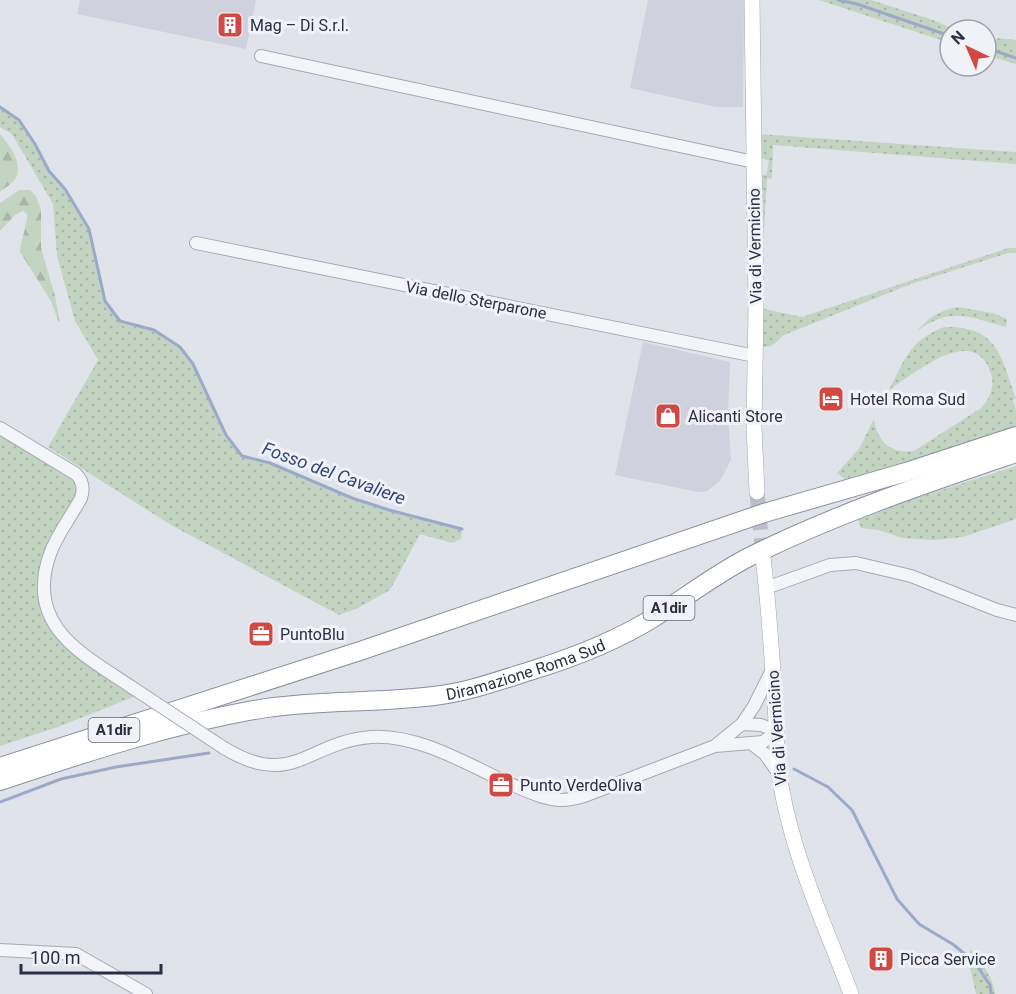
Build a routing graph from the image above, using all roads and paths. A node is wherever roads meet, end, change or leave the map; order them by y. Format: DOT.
graph roads {
  1 [pos="752,0"];
  2 [pos="261,56"];
  3 [pos="754,162"];
  4 [pos="196,243"];
  5 [pos="756,356"];
  6 [pos="0,428"];
  7 [pos="1016,436"];
  8 [pos="1016,453"];
  9 [pos="758,492"];
  10 [pos="763,558"];
  11 [pos="766,588"];
  12 [pos="1016,615"];
  13 [pos="773,668"];
  14 [pos="742,724"];
  15 [pos="777,731"];
  16 [pos="752,744"];
  17 [pos="715,746"];
  18 [pos="0,767"];
  19 [pos="779,775"];
  20 [pos="0,781"];
  21 [pos="0,950"];
  22 [pos="146,994"];
  23 [pos="850,994"];
  1 -- 3 [label="main road, Via di Vermicino"];
  2 -- 3 [label="street"];
  3 -- 5 [label="main road, Via di Vermicino"];
  4 -- 5 [label="street, Via dello Sterparone"];
  5 -- 9 [label="main road, Via di Vermicino"];
  6 -- 17 [label="street, bridge"];
  7 -- 18 [label="highway, A1dir"];
  8 -- 20 [label="highway, Diramazione Roma Sud / A1dir"];
  10 -- 11 [label="main road, Via di Vermicino"];
  11 -- 12 [label="street"];
  11 -- 13 [label="main road, Via di Vermicino"];
  13 -- 14 [label="street"];
  13 -- 15 [label="main road, Via di Vermicino"];
  14 -- 15 [label="street"];
  14 -- 17 [label="street"];
  15 -- 16 [label="street"];
  15 -- 19 [label="main road, Via di Vermicino"];
  16 -- 17 [label="street"];
  16 -- 19 [label="street"];
  19 -- 23 [label="main road, Via di Vermicino"];
  21 -- 22 [label="street"];
}
